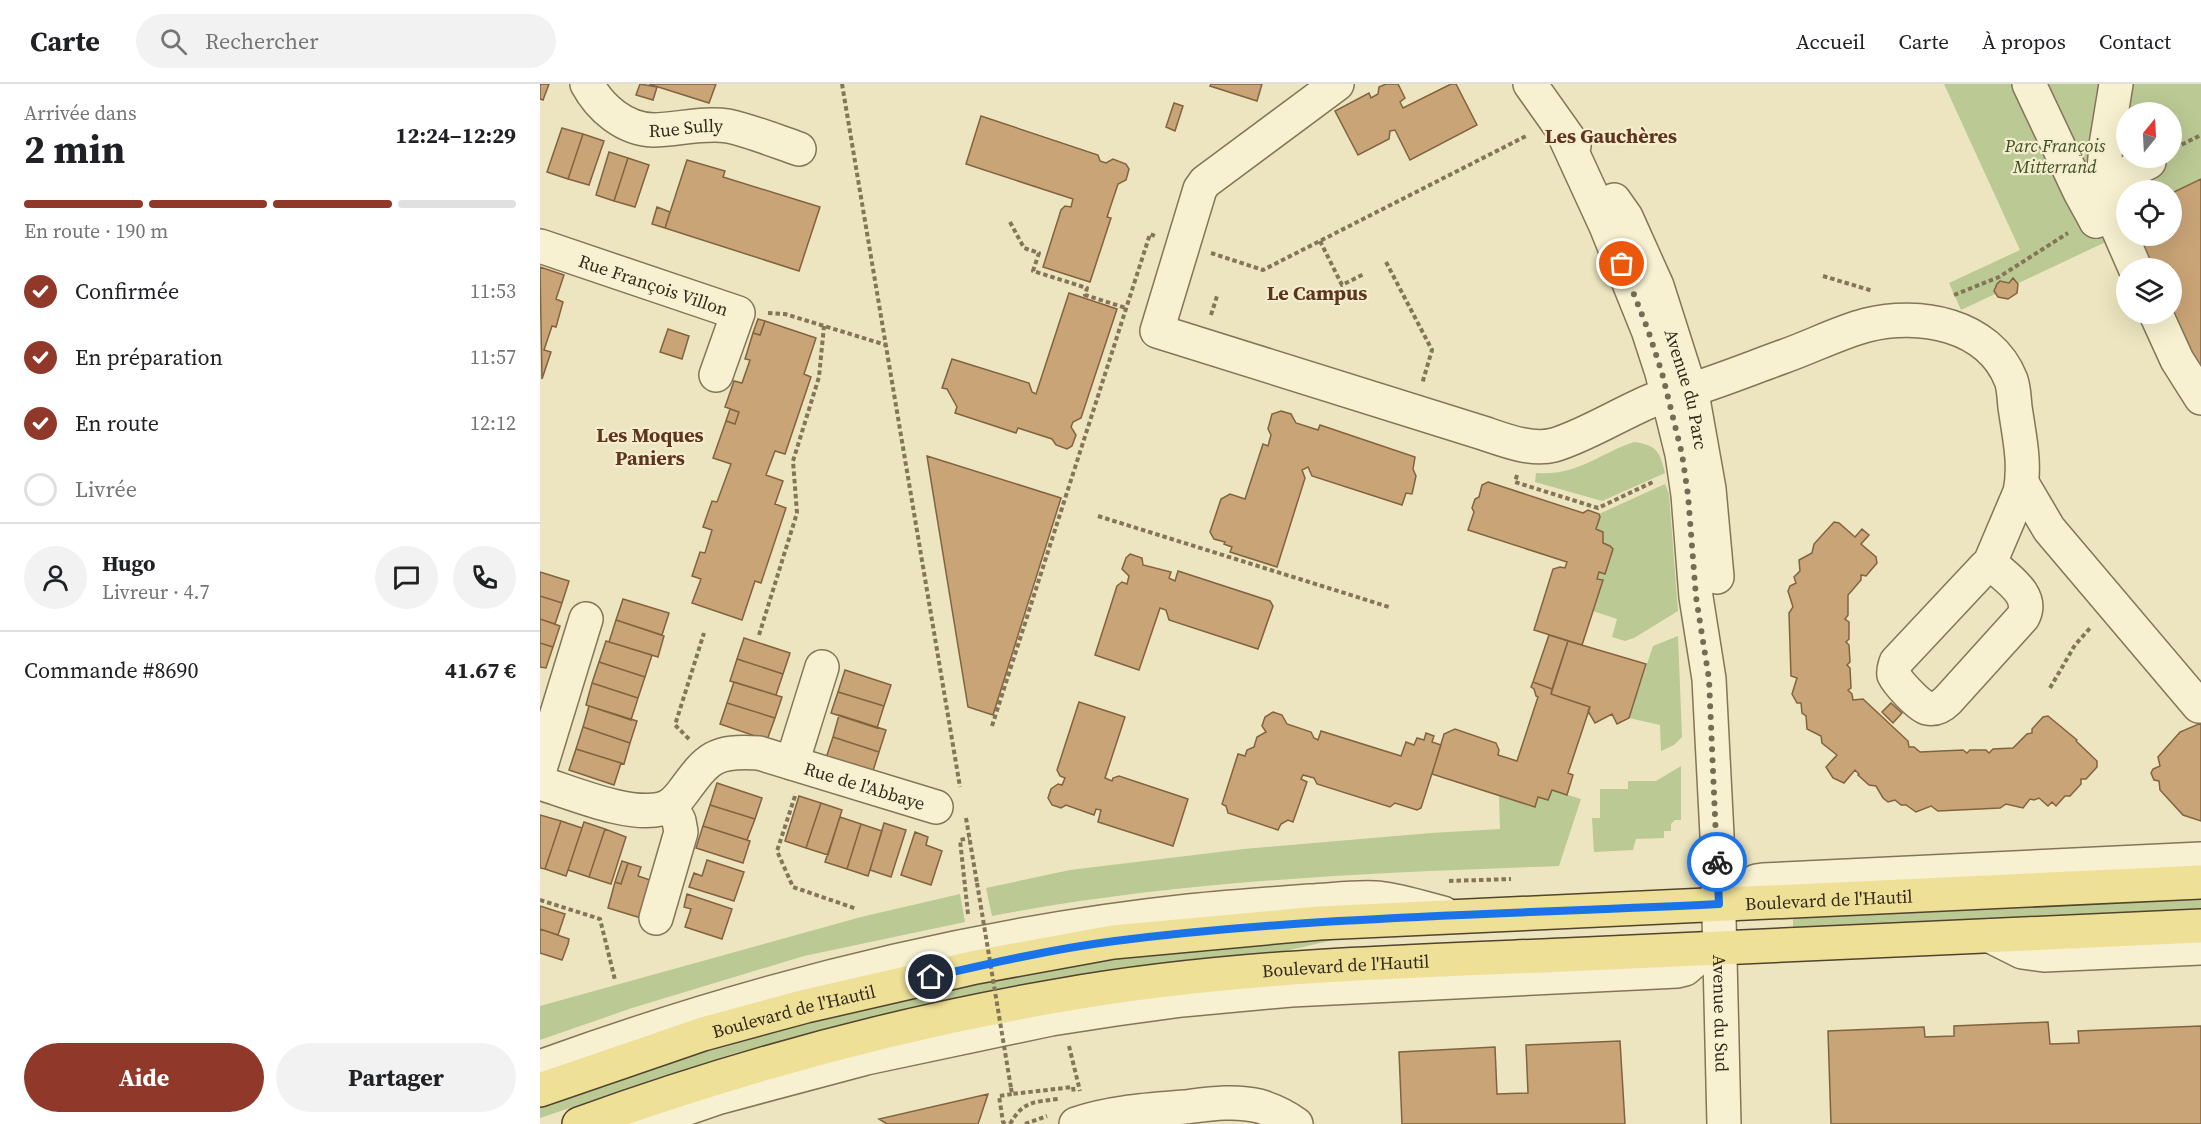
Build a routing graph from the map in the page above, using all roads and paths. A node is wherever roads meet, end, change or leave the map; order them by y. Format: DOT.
graph roads {
  1 [pos="587,84"];
  2 [pos="842,84"];
  3 [pos="1337,84"];
  4 [pos="1530,84"];
  5 [pos="2029,84"];
  6 [pos="2116,84"];
  7 [pos="2201,135"];
  8 [pos="2182,145"];
  9 [pos="799,149"];
  10 [pos="2137,168"];
  11 [pos="2094,221"];
  12 [pos="1010,222"];
  13 [pos="1320,241"];
  14 [pos="540,246"];
  15 [pos="2126,258"];
  16 [pos="1386,262"];
  17 [pos="1364,274"];
  18 [pos="1823,276"];
  19 [pos="1880,293"];
  20 [pos="1946,298"];
  21 [pos="1126,308"];
  22 [pos="738,312"];
  23 [pos="2161,324"];
  24 [pos="824,326"];
  25 [pos="886,345"];
  26 [pos="716,375"];
  27 [pos="1679,393"];
  28 [pos="2201,398"];
  29 [pos="1415,412"];
  30 [pos="1520,465"];
  31 [pos="2022,483"];
  32 [pos="1650,484"];
  33 [pos="1098,516"];
  34 [pos="1989,565"];
  35 [pos="2112,604"];
  36 [pos="1389,607"];
  37 [pos="586,619"];
  38 [pos="704,633"];
  39 [pos="759,635"];
  40 [pos="822,667"];
  41 [pos="2050,688"];
  42 [pos="2199,706"];
  43 [pos="710,760"];
  44 [pos="798,765"];
  45 [pos="540,770"];
  46 [pos="540,783"];
  47 [pos="954,804"];
  48 [pos="671,805"];
  49 [pos="969,838"];
  50 [pos="2201,860"];
  51 [pos="2201,882"];
  52 [pos="540,900"];
  53 [pos="1723,904"];
  54 [pos="857,909"];
  55 [pos="1456,916"];
  56 [pos="656,918"];
  57 [pos="969,918"];
  58 [pos="2201,926"];
  59 [pos="1990,936"];
  60 [pos="1714,948"];
  61 [pos="2201,948"];
  62 [pos="615,980"];
  63 [pos="1067,1036"];
  64 [pos="540,1067"];
  65 [pos="1078,1082"];
  66 [pos="540,1090"];
  67 [pos="1012,1094"];
  68 [pos="579,1124"];
  69 [pos="641,1124"];
  70 [pos="1005,1124"];
  71 [pos="1010,1124"];
  72 [pos="1076,1124"];
  73 [pos="1296,1124"];
  74 [pos="1724,1124"];
  1 -- 9 [label="street, Rue Sully"];
  2 -- 25 [label="path"];
  3 -- 29 [label="street"];
  4 -- 27 [label="street, Avenue du Parc"];
  5 -- 11 [label="street"];
  6 -- 11 [label="street"];
  7 -- 8 [label="path"];
  10 -- 11 [label="street"];
  11 -- 15 [label="street"];
  11 -- 20 [label="path"];
  12 -- 21 [label="path"];
  13 -- 17 [label="path"];
  14 -- 22 [label="street, Rue François Villon"];
  16 -- 29 [label="path"];
  18 -- 19 [label="path"];
  22 -- 24 [label="path"];
  22 -- 26 [label="street, Rue François Villon"];
  23 -- 28 [label="street"];
  24 -- 25 [label="path"];
  24 -- 39 [label="path"];
  25 -- 47 [label="path"];
  27 -- 29 [label="street"];
  27 -- 31 [label="street"];
  27 -- 53 [label="street, Avenue du Parc"];
  30 -- 32 [label="path"];
  31 -- 34 [label="street"];
  31 -- 35 [label="street"];
  33 -- 36 [label="path"];
  35 -- 41 [label="path"];
  35 -- 42 [label="street"];
  37 -- 45 [label="street"];
  38 -- 43 [label="path"];
  40 -- 44 [label="street, Rue de l'Abbaye"];
  43 -- 44 [label="street, Rue de l'Abbaye"];
  43 -- 48 [label="street"];
  44 -- 47 [label="street, Rue de l'Abbaye"];
  44 -- 54 [label="path"];
  46 -- 48 [label="street"];
  47 -- 49 [label="path"];
  48 -- 56 [label="street"];
  49 -- 57 [label="path"];
  49 -- 67 [label="path, bridge"];
  50 -- 53 [label="street"];
  51 -- 53 [label="main road, Boulevard de l'Hautil"];
  52 -- 62 [label="path"];
  53 -- 55 [label="main road, Boulevard de l'Hautil"];
  53 -- 60 [label="street, Avenue du Sud"];
  55 -- 64 [label="street"];
  55 -- 66 [label="main road, Boulevard de l'Hautil"];
  58 -- 59 [label="main road, Boulevard de l'Hautil"];
  59 -- 60 [label="main road, Boulevard de l'Hautil"];
  59 -- 61 [label="street"];
  60 -- 68 [label="main road, Boulevard de l'Hautil"];
  60 -- 69 [label="street"];
  60 -- 74 [label="street, Avenue du Sud"];
  63 -- 65 [label="path"];
  67 -- 70 [label="path"];
  67 -- 71 [label="path"];
  72 -- 73 [label="street"];
}
